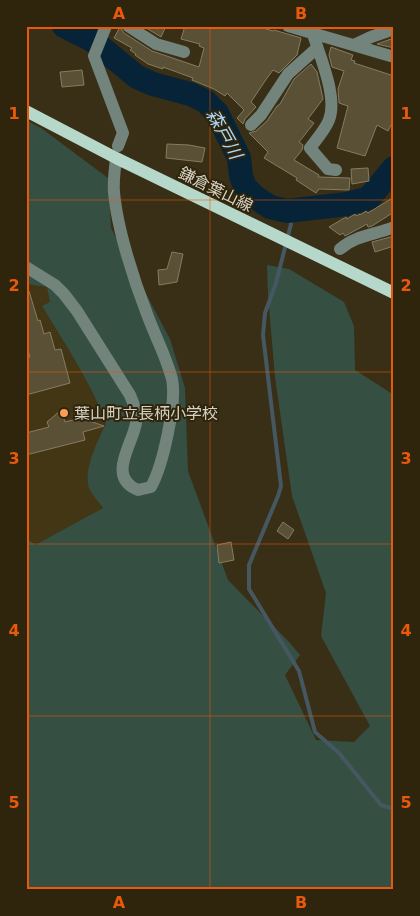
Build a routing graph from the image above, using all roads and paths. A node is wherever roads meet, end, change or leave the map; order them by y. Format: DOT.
graph roads {
  1 [pos="128,26"];
  2 [pos="288,26"];
  3 [pos="105,29"];
  4 [pos="394,29"];
  5 [pos="312,31"];
  6 [pos="354,46"];
  7 [pos="317,48"];
  8 [pos="184,52"];
  9 [pos="394,57"];
  10 [pos="26,110"];
  11 [pos="251,125"];
  12 [pos="117,152"];
  13 [pos="336,170"];
  14 [pos="394,227"];
  15 [pos="340,249"];
  16 [pos="26,267"];
  17 [pos="394,293"];
  1 -- 8 [label="street"];
  2 -- 5 [label="street"];
  3 -- 12 [label="street"];
  4 -- 6 [label="street"];
  5 -- 6 [label="street"];
  5 -- 7 [label="street"];
  6 -- 9 [label="street"];
  7 -- 11 [label="street"];
  7 -- 13 [label="street"];
  10 -- 12 [label="main road, 鎌倉葉山線"];
  12 -- 16 [label="street"];
  12 -- 17 [label="main road, 鎌倉葉山線"];
  14 -- 15 [label="street"];
}
